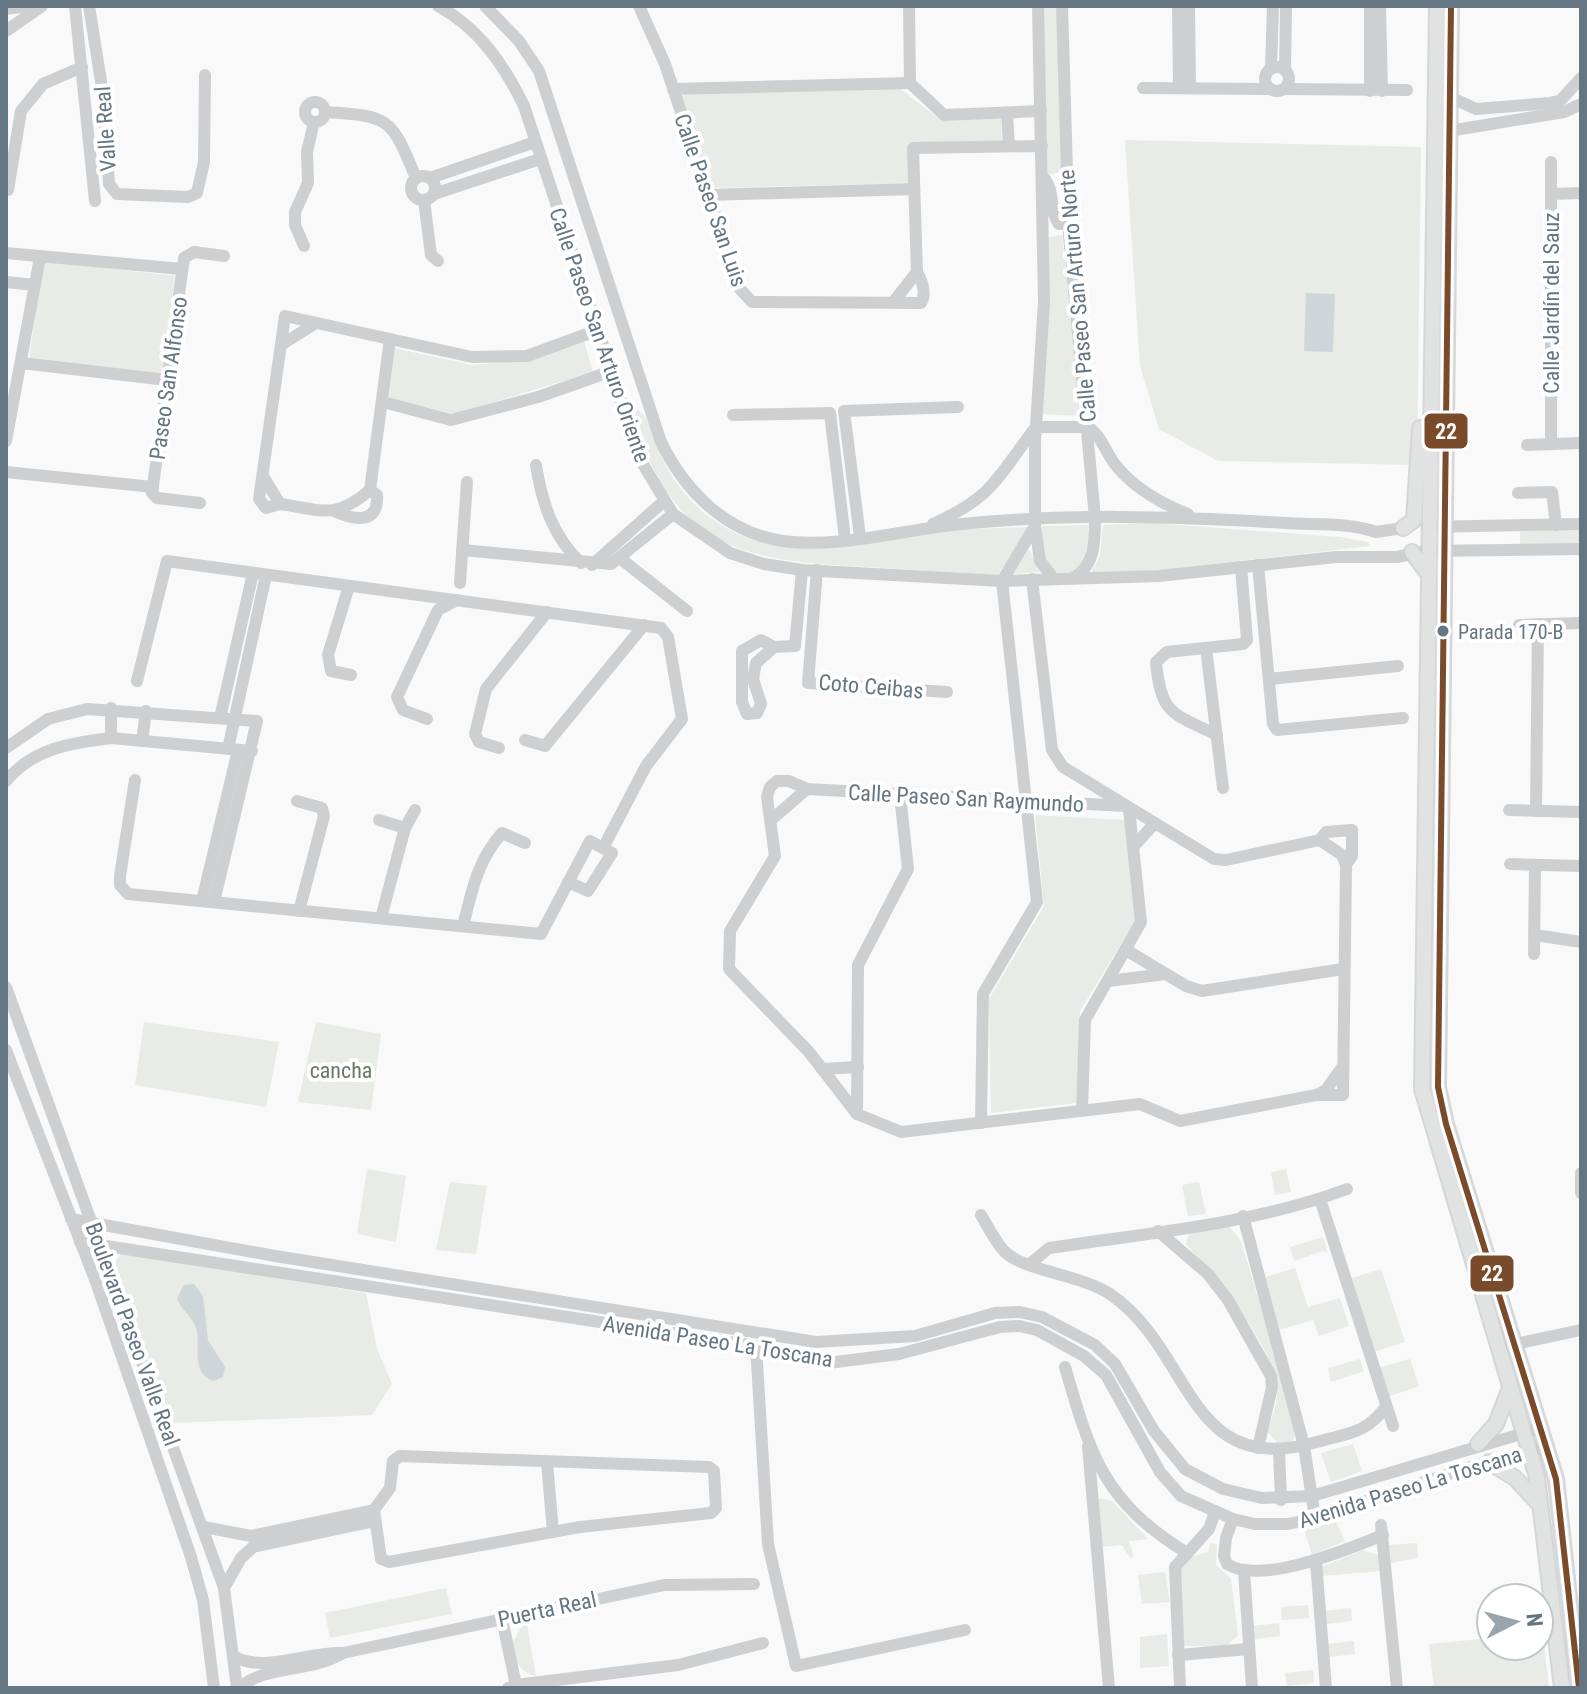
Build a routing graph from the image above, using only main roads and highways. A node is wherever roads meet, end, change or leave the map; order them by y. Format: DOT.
graph roads {
  1 [pos="1437,6"];
  2 [pos="1449,6"];
  3 [pos="1435,73"];
  4 [pos="1449,131"];
  5 [pos="1430,366"];
  6 [pos="1430,382"];
  7 [pos="1447,409"];
  8 [pos="1403,528"];
  9 [pos="1426,666"];
  10 [pos="1443,710"];
  11 [pos="1446,1175"];
  12 [pos="1477,1215"];
  13 [pos="1461,1224"];
  14 [pos="1491,1264"];
  15 [pos="1510,1388"];
  16 [pos="1478,1444"];
  17 [pos="1489,1462"];
  18 [pos="1542,1506"];
  19 [pos="1562,1688"];
  20 [pos="1579,1688"];
  1 -- 3 [label="main road"];
  2 -- 4 [label="main road"];
  3 -- 4 [label="main road"];
  3 -- 5 [label="main road"];
  4 -- 7 [label="main road"];
  5 -- 6 [label="main road"];
  5 -- 7 [label="main road"];
  6 -- 8 [label="main road"];
  6 -- 9 [label="main road"];
  7 -- 10 [label="main road"];
  9 -- 10 [label="main road"];
  9 -- 11 [label="main road"];
  10 -- 12 [label="main road"];
  11 -- 12 [label="main road"];
  11 -- 13 [label="main road"];
  12 -- 14 [label="main road"];
  13 -- 14 [label="main road"];
  13 -- 15 [label="main road"];
  14 -- 20 [label="main road"];
  15 -- 16 [label="main road"];
  15 -- 18 [label="main road"];
  17 -- 18 [label="main road"];
  18 -- 19 [label="main road"];
}
